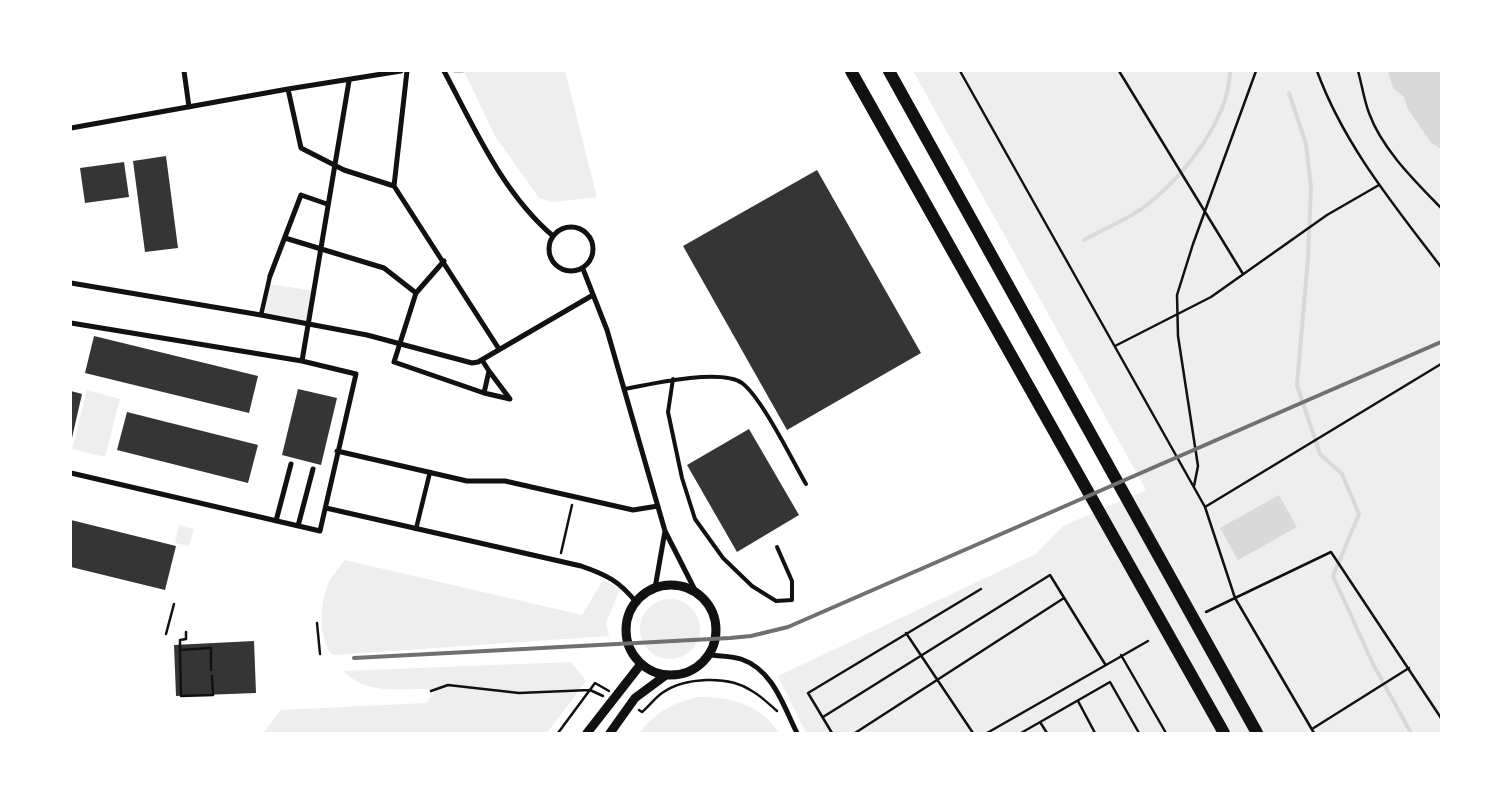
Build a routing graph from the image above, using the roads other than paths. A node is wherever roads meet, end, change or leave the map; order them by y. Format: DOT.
graph roads {
  1 [pos="184,71"];
  2 [pos="401,71"];
  3 [pos="407,71"];
  4 [pos="444,71"];
  5 [pos="845,71"];
  6 [pos="851,71"];
  7 [pos="889,71"];
  8 [pos="349,81"];
  9 [pos="288,89"];
  10 [pos="872,106"];
  11 [pos="189,107"];
  12 [pos="71,128"];
  13 [pos="334,165"];
  14 [pos="394,186"];
  15 [pos="301,195"];
  16 [pos="327,204"];
  17 [pos="553,236"];
  18 [pos="285,238"];
  19 [pos="320,248"];
  20 [pos="444,260"];
  21 [pos="582,269"];
  22 [pos="270,276"];
  23 [pos="71,283"];
  24 [pos="416,293"];
  25 [pos="593,295"];
  26 [pos="261,315"];
  27 [pos="71,323"];
  28 [pos="308,324"];
  29 [pos="399,343"];
  30 [pos="499,349"];
  31 [pos="482,360"];
  32 [pos="302,361"];
  33 [pos="489,371"];
  34 [pos="673,379"];
  35 [pos="625,389"];
  36 [pos="484,393"];
  37 [pos="337,451"];
  38 [pos="291,464"];
  39 [pos="313,469"];
  40 [pos="430,472"];
  41 [pos="71,473"];
  42 [pos="806,484"];
  43 [pos="658,506"];
  44 [pos="326,508"];
  45 [pos="276,521"];
  46 [pos="298,526"];
  47 [pos="416,529"];
  48 [pos="665,531"];
  49 [pos="777,547"];
  50 [pos="654,588"];
  51 [pos="696,592"];
  52 [pos="636,602"];
  53 [pos="710,655"];
  54 [pos="641,664"];
  55 [pos="666,676"];
  56 [pos="587,733"];
  57 [pos="610,733"];
  58 [pos="797,733"];
  59 [pos="1224,733"];
  60 [pos="1257,733"];
  1 -- 11 [label="street"];
  2 -- 8 [label="street"];
  3 -- 14 [label="street"];
  4 -- 17 [label="street"];
  5 -- 10 [label="highway"];
  6 -- 10 [label="highway"];
  7 -- 60 [label="highway"];
  8 -- 9 [label="street"];
  8 -- 13 [label="street"];
  9 -- 11 [label="street"];
  9 -- 13 [label="street"];
  10 -- 59 [label="highway"];
  11 -- 12 [label="street"];
  13 -- 14 [label="street"];
  13 -- 16 [label="street"];
  14 -- 20 [label="street"];
  15 -- 16 [label="street"];
  15 -- 18 [label="street"];
  16 -- 19 [label="street"];
  17 -- 21 [label="street"];
  17 -- 21 [label="street"];
  18 -- 19 [label="street"];
  18 -- 22 [label="street"];
  19 -- 24 [label="street"];
  19 -- 28 [label="street"];
  20 -- 24 [label="street"];
  20 -- 30 [label="street"];
  21 -- 25 [label="street"];
  22 -- 26 [label="street"];
  23 -- 26 [label="street"];
  24 -- 29 [label="street"];
  25 -- 30 [label="street"];
  25 -- 35 [label="street"];
  26 -- 28 [label="street"];
  27 -- 32 [label="street"];
  28 -- 29 [label="street"];
  28 -- 32 [label="street"];
  29 -- 31 [label="street"];
  29 -- 36 [label="street"];
  30 -- 31 [label="street"];
  31 -- 33 [label="street"];
  32 -- 37 [label="street"];
  33 -- 36 [label="street"];
  33 -- 36 [label="street"];
  34 -- 35 [label="lane"];
  34 -- 42 [label="lane"];
  34 -- 49 [label="lane"];
  35 -- 43 [label="street"];
  37 -- 40 [label="street"];
  37 -- 44 [label="street"];
  38 -- 45 [label="street"];
  39 -- 46 [label="street"];
  40 -- 43 [label="street"];
  40 -- 47 [label="street"];
  41 -- 45 [label="street"];
  43 -- 48 [label="street"];
  44 -- 46 [label="street"];
  44 -- 47 [label="street"];
  45 -- 46 [label="street"];
  47 -- 52 [label="street"];
  48 -- 50 [label="street"];
  48 -- 51 [label="street"];
  50 -- 51 [label="street"];
  50 -- 52 [label="street"];
  51 -- 53 [label="street"];
  52 -- 54 [label="street"];
  53 -- 55 [label="street"];
  53 -- 58 [label="street"];
  54 -- 55 [label="street"];
  54 -- 56 [label="street"];
  55 -- 57 [label="street"];
}
